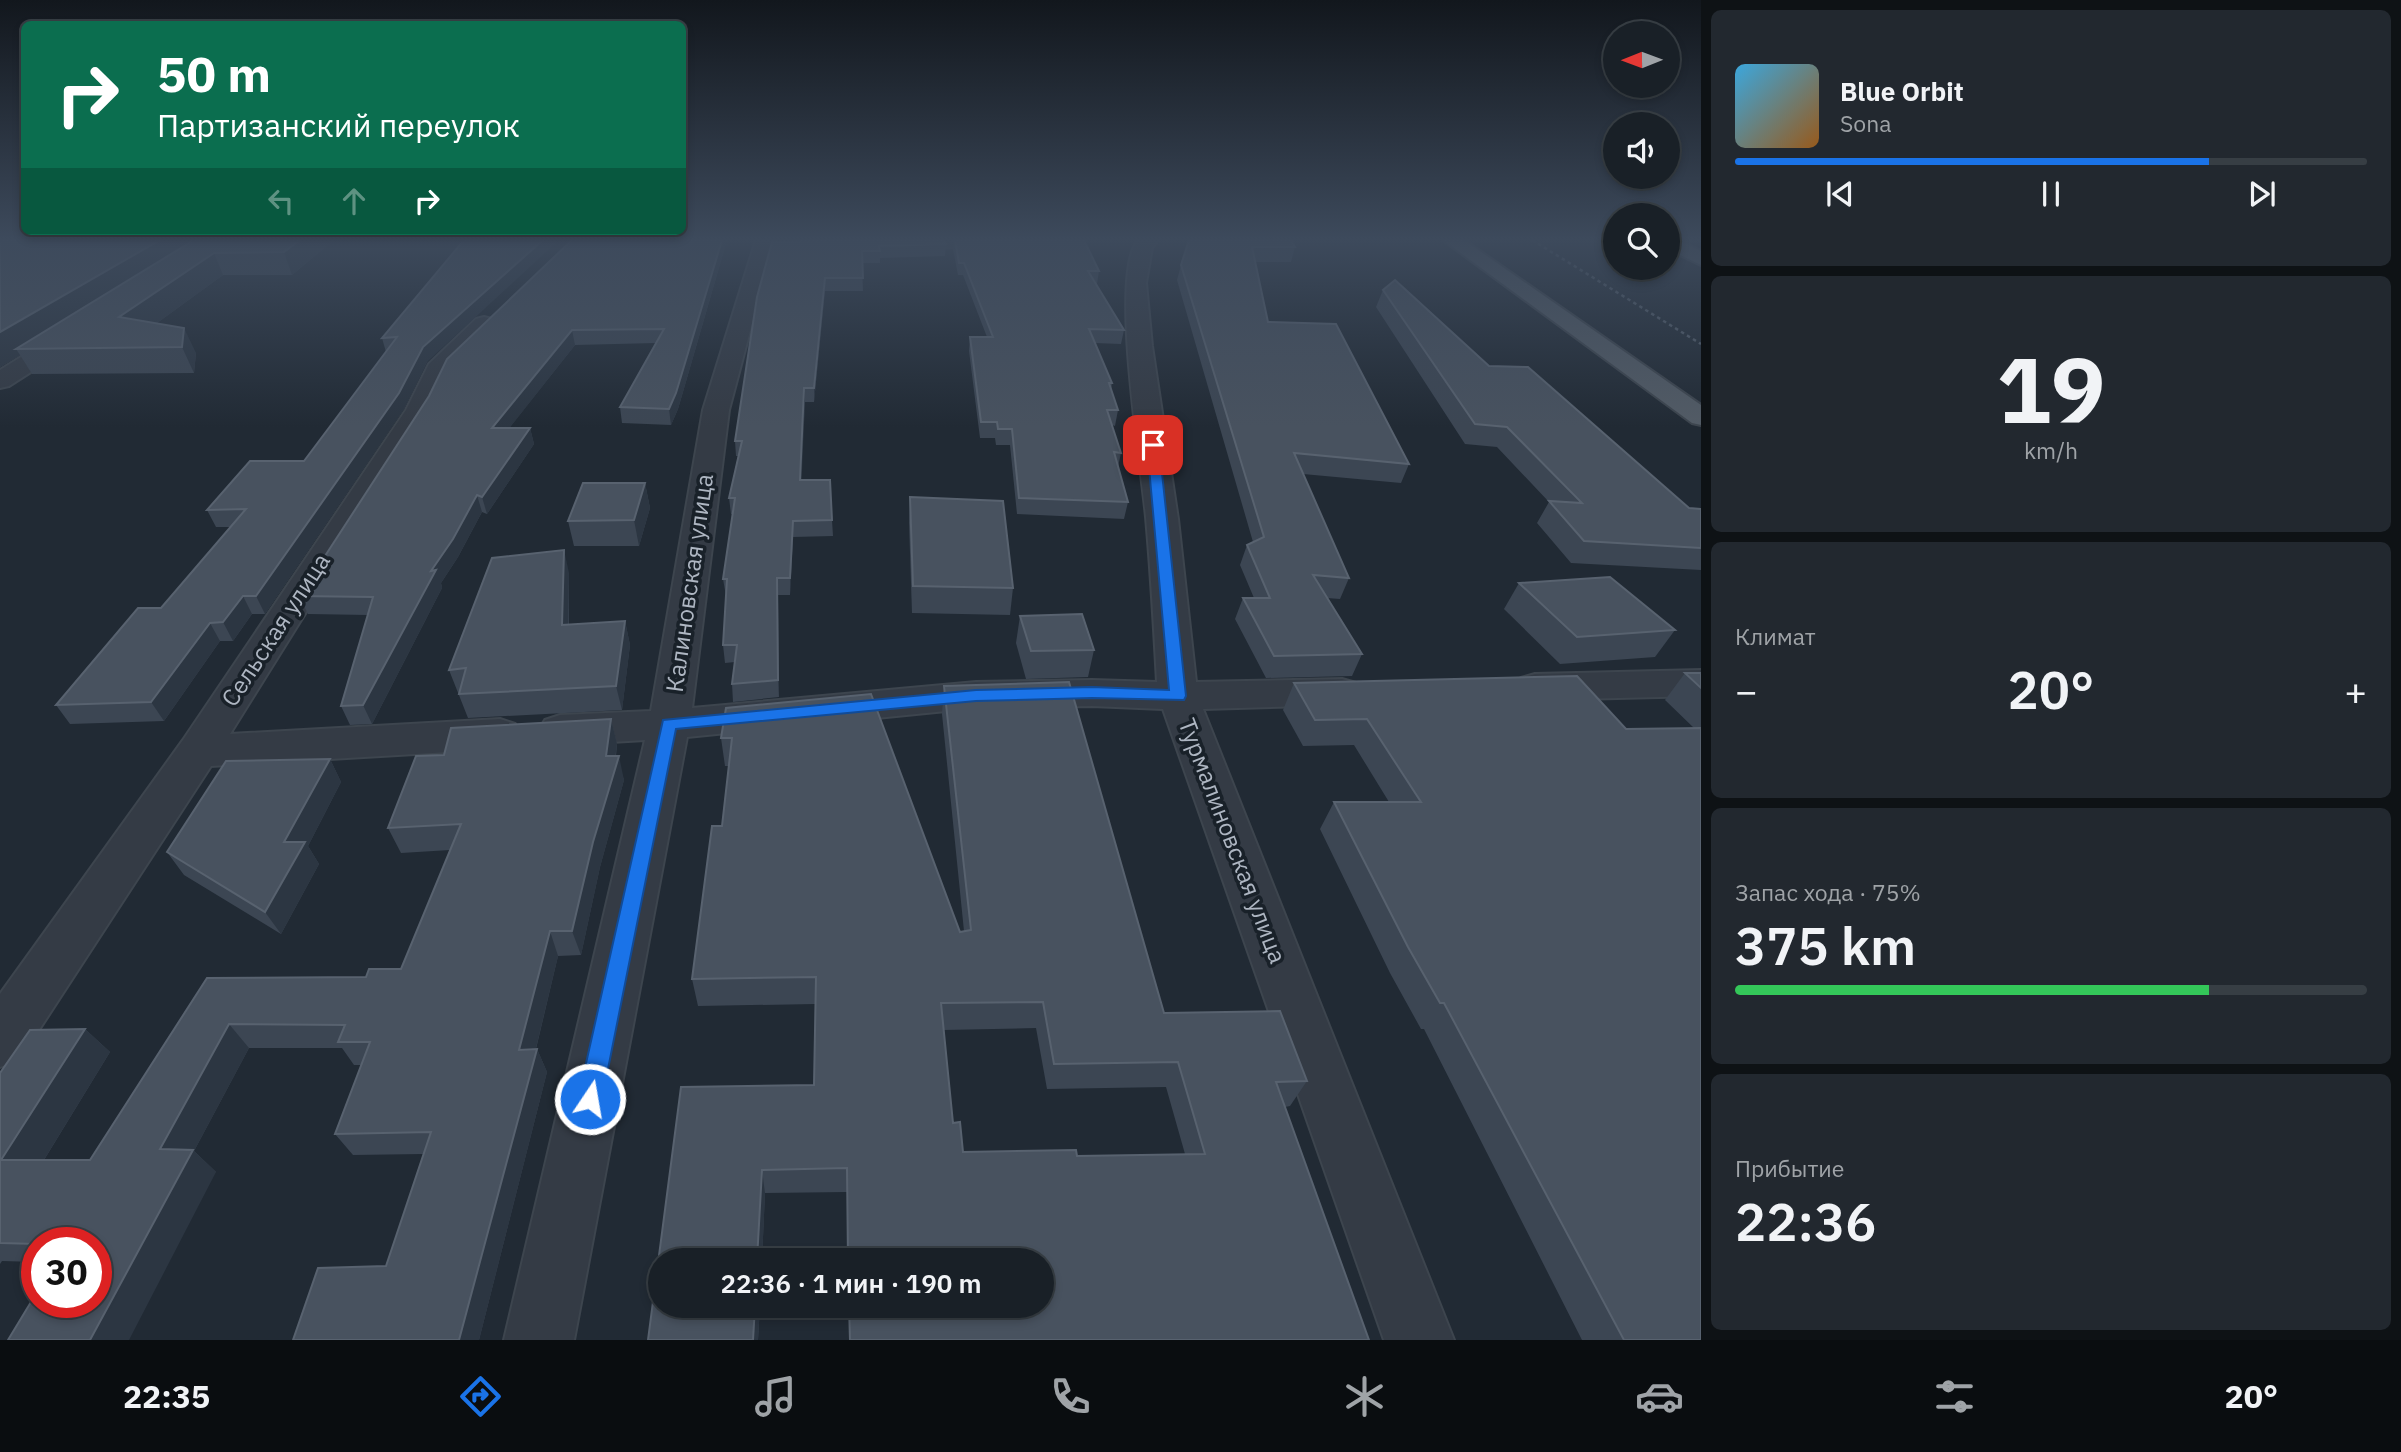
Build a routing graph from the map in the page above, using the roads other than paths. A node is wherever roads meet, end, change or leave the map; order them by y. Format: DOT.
graph roads {
  1 [pos="507,303"];
  2 [pos="750,303"];
  3 [pos="1137,303"];
  4 [pos="1540,303"];
  5 [pos="94,322"];
  6 [pos="0,381"];
  7 [pos="1701,417"];
  8 [pos="1701,683"];
  9 [pos="1494,688"];
  10 [pos="1384,691"];
  11 [pos="1178,696"];
  12 [pos="669,724"];
  13 [pos="198,751"];
  14 [pos="0,1040"];
  15 [pos="539,1340"];
  16 [pos="1419,1340"];
  1 -- 13 [label="street, Сельская улица"];
  2 -- 12 [label="street, Калиновская улица"];
  3 -- 11 [label="street, Турмалиновская улица"];
  4 -- 7 [label="main road"];
  5 -- 6 [label="street"];
  8 -- 9 [label="street"];
  10 -- 11 [label="street"];
  11 -- 12 [label="street"];
  11 -- 16 [label="street, Турмалиновская улица"];
  12 -- 13 [label="street"];
  12 -- 15 [label="street, Калиновская улица"];
  13 -- 14 [label="street, Сельская улица"];
}
